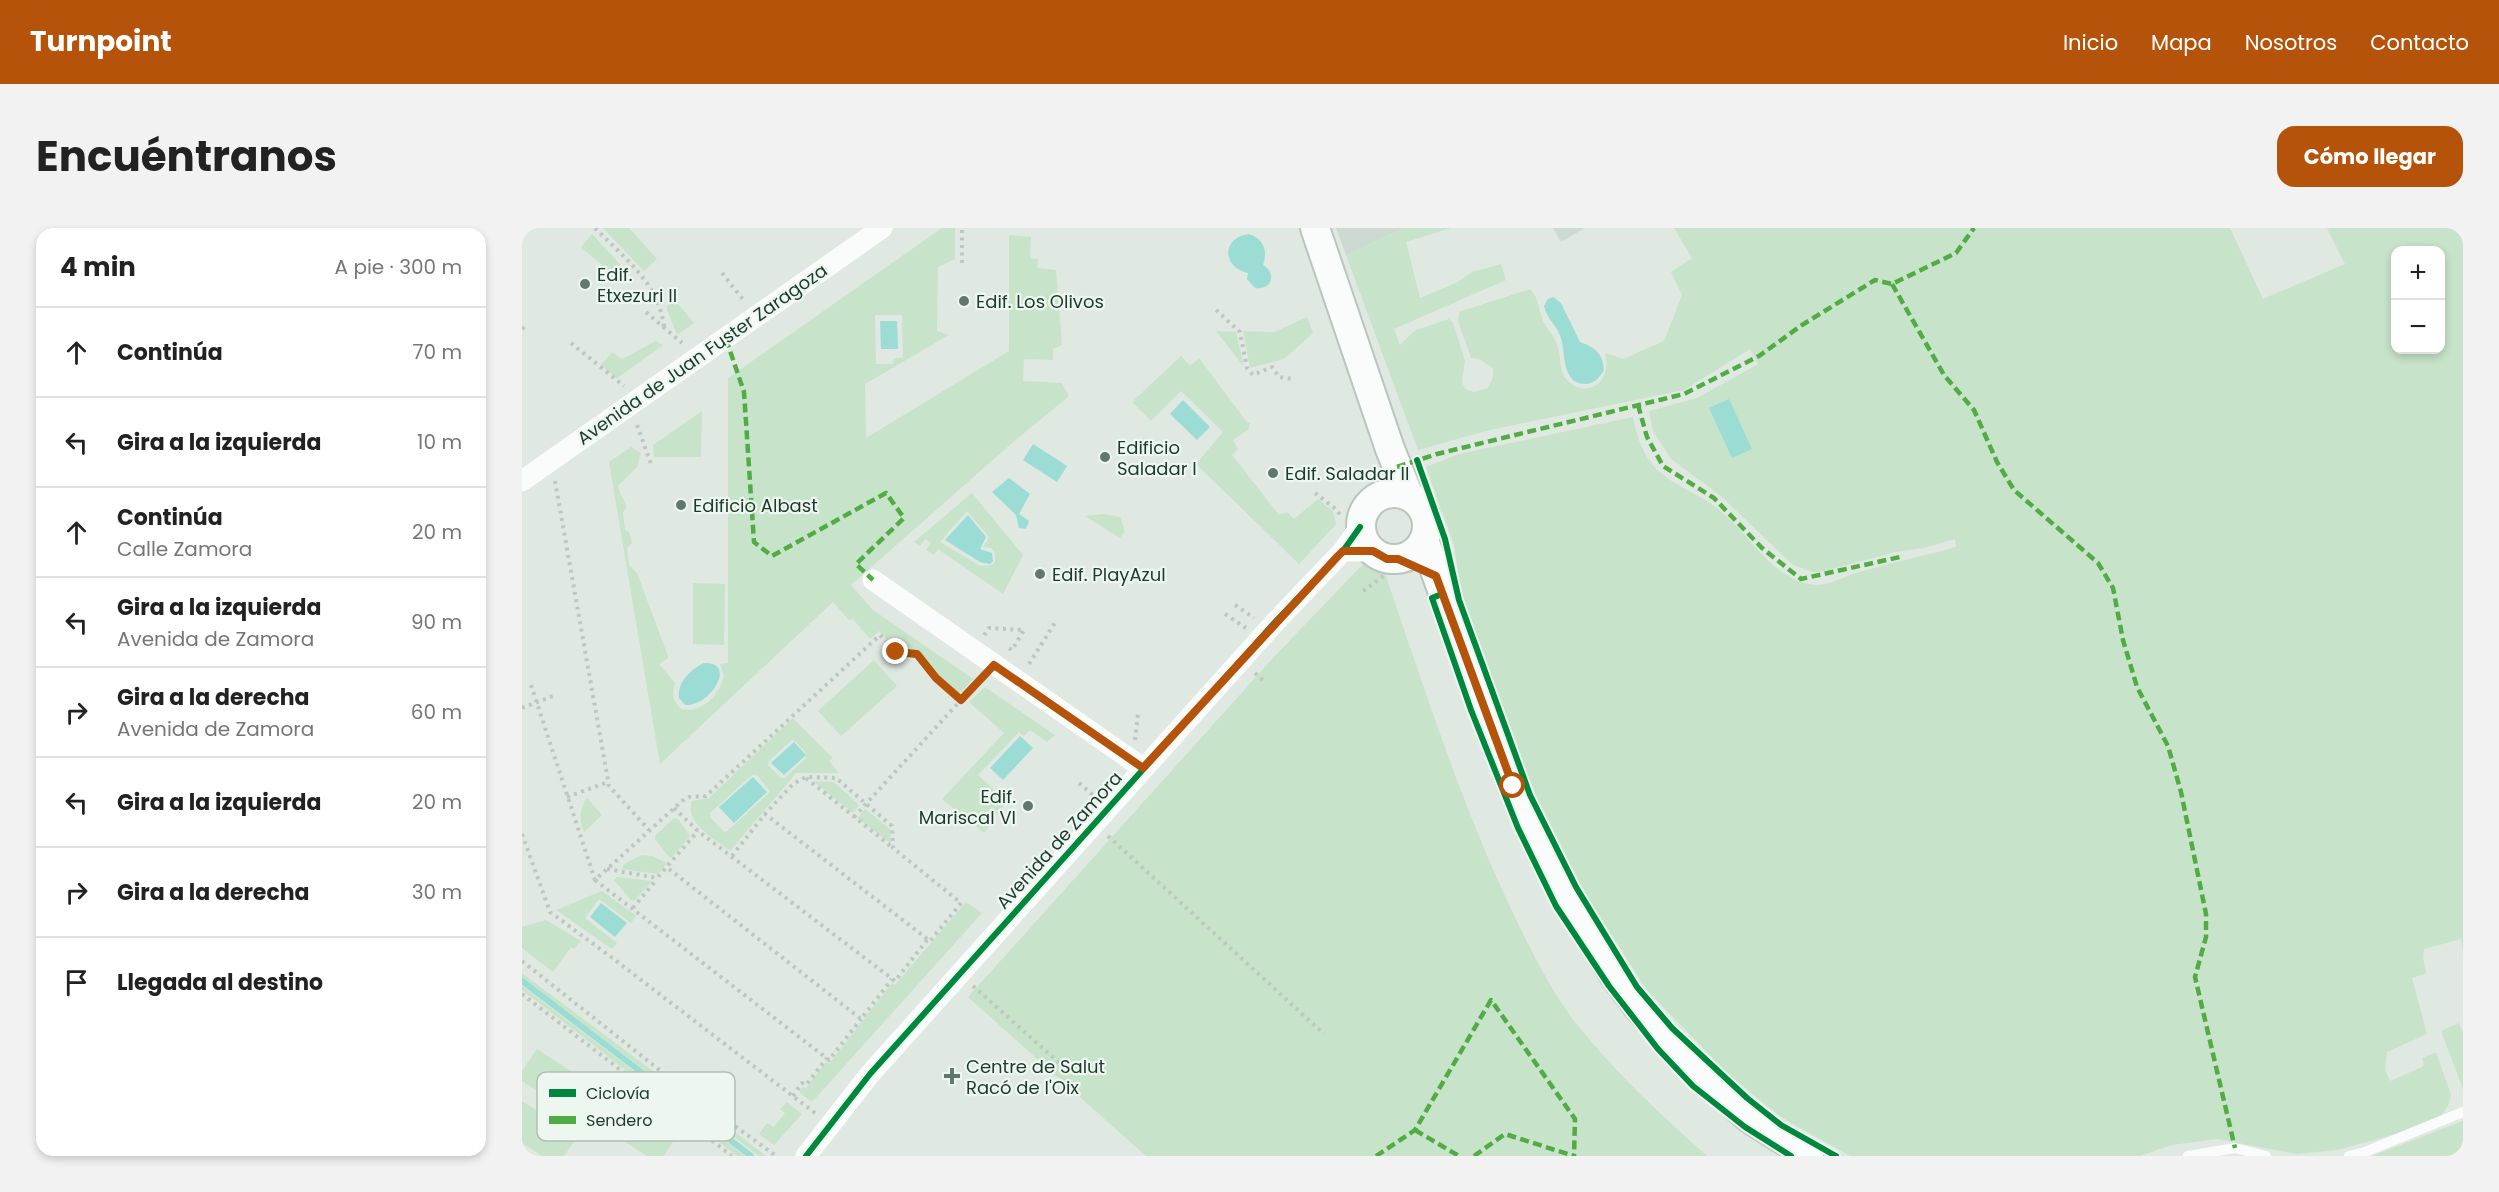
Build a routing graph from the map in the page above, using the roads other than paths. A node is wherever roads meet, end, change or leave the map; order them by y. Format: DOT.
graph roads {
  1 [pos="882,228"];
  2 [pos="1315,228"];
  3 [pos="1393,458"];
  4 [pos="522,481"];
  5 [pos="1379,496"];
  6 [pos="1409,496"];
  7 [pos="1424,540"];
  8 [pos="1370,547"];
  9 [pos="1436,576"];
  10 [pos="873,580"];
  11 [pos="1143,768"];
  12 [pos="2463,1112"];
  13 [pos="806,1156"];
  14 [pos="1809,1156"];
  15 [pos="2188,1156"];
  16 [pos="2266,1156"];
  17 [pos="2349,1156"];
  1 -- 4 [label="street, Avenida de Juan Fuster Zaragoza"];
  2 -- 3 [label="street"];
  3 -- 5 [label="street"];
  3 -- 6 [label="street"];
  5 -- 6 [label="street"];
  5 -- 8 [label="street"];
  6 -- 7 [label="street"];
  7 -- 8 [label="street"];
  7 -- 9 [label="street"];
  8 -- 9 [label="street"];
  8 -- 11 [label="street, Avenida de Zamora"];
  9 -- 14 [label="street"];
  10 -- 11 [label="street, Avenida de Zamora"];
  11 -- 13 [label="street, Avenida de Zamora"];
  12 -- 17 [label="lane"];
  15 -- 16 [label="lane"];
}
